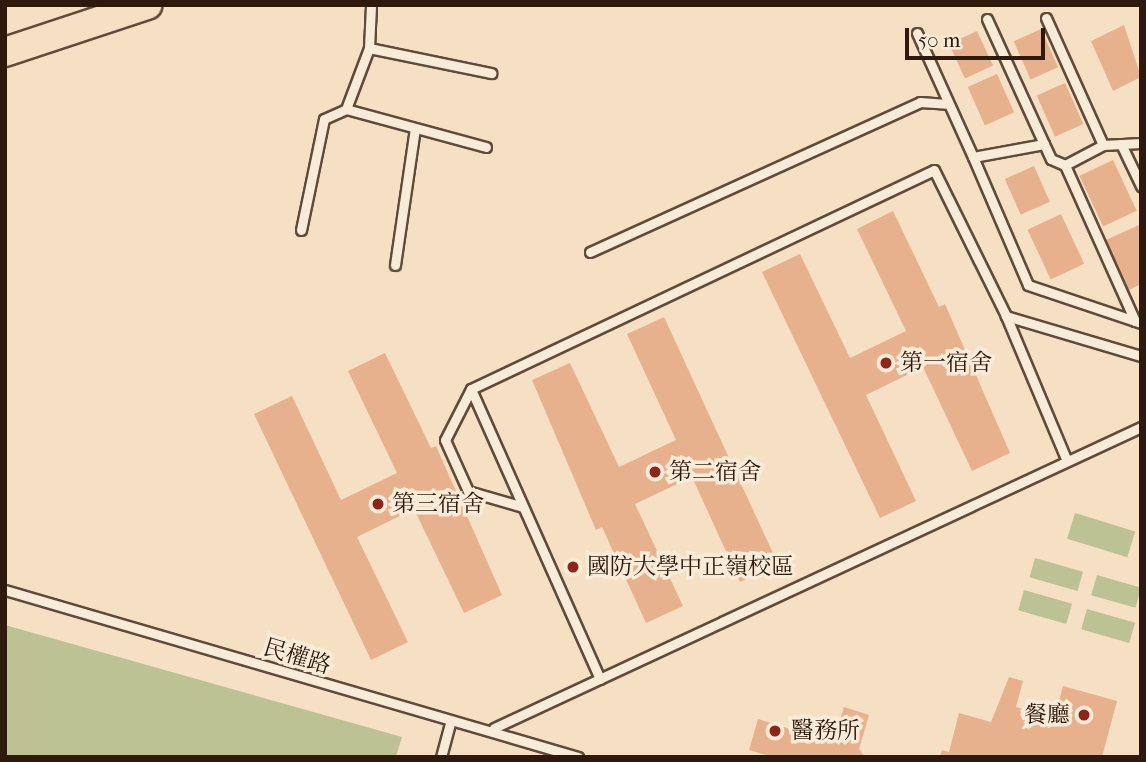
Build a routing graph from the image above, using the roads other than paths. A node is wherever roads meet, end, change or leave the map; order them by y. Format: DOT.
graph roads {
  1 [pos="147,5"];
  2 [pos="371,5"];
  3 [pos="1046,18"];
  4 [pos="987,19"];
  5 [pos="917,33"];
  6 [pos="369,48"];
  7 [pos="5,52"];
  8 [pos="491,73"];
  9 [pos="947,104"];
  10 [pos="346,109"];
  11 [pos="415,128"];
  12 [pos="1141,142"];
  13 [pos="1044,144"];
  14 [pos="1121,144"];
  15 [pos="1103,145"];
  16 [pos="486,147"];
  17 [pos="973,157"];
  18 [pos="1065,165"];
  19 [pos="1141,186"];
  20 [pos="301,230"];
  21 [pos="590,252"];
  22 [pos="395,265"];
  23 [pos="1006,316"];
  24 [pos="1138,322"];
  25 [pos="1141,356"];
  26 [pos="471,389"];
  27 [pos="1141,427"];
  28 [pos="1067,461"];
  29 [pos="523,507"];
  30 [pos="5,590"];
  31 [pos="600,679"];
  32 [pos="450,723"];
  33 [pos="494,728"];
  34 [pos="441,757"];
  35 [pos="578,757"];
  1 -- 7 [label="main road"];
  2 -- 6 [label="lane"];
  3 -- 15 [label="lane"];
  4 -- 13 [label="lane"];
  5 -- 9 [label="lane"];
  6 -- 8 [label="lane"];
  6 -- 10 [label="lane"];
  9 -- 17 [label="lane"];
  9 -- 21 [label="lane"];
  10 -- 11 [label="lane"];
  10 -- 20 [label="lane"];
  11 -- 16 [label="lane"];
  11 -- 22 [label="lane"];
  12 -- 14 [label="lane"];
  13 -- 17 [label="lane"];
  13 -- 18 [label="lane"];
  14 -- 15 [label="lane"];
  14 -- 19 [label="lane"];
  15 -- 18 [label="lane"];
  17 -- 24 [label="lane"];
  18 -- 24 [label="lane"];
  23 -- 25 [label="lane"];
  23 -- 26 [label="lane"];
  23 -- 28 [label="lane"];
  26 -- 29 [label="lane"];
  26 -- 29 [label="lane"];
  27 -- 28 [label="lane"];
  28 -- 31 [label="lane"];
  29 -- 31 [label="lane"];
  30 -- 32 [label="lane, 民權路"];
  31 -- 33 [label="lane"];
  32 -- 33 [label="lane, 民權路"];
  32 -- 34 [label="lane"];
  33 -- 35 [label="lane, 民權路"];
}
